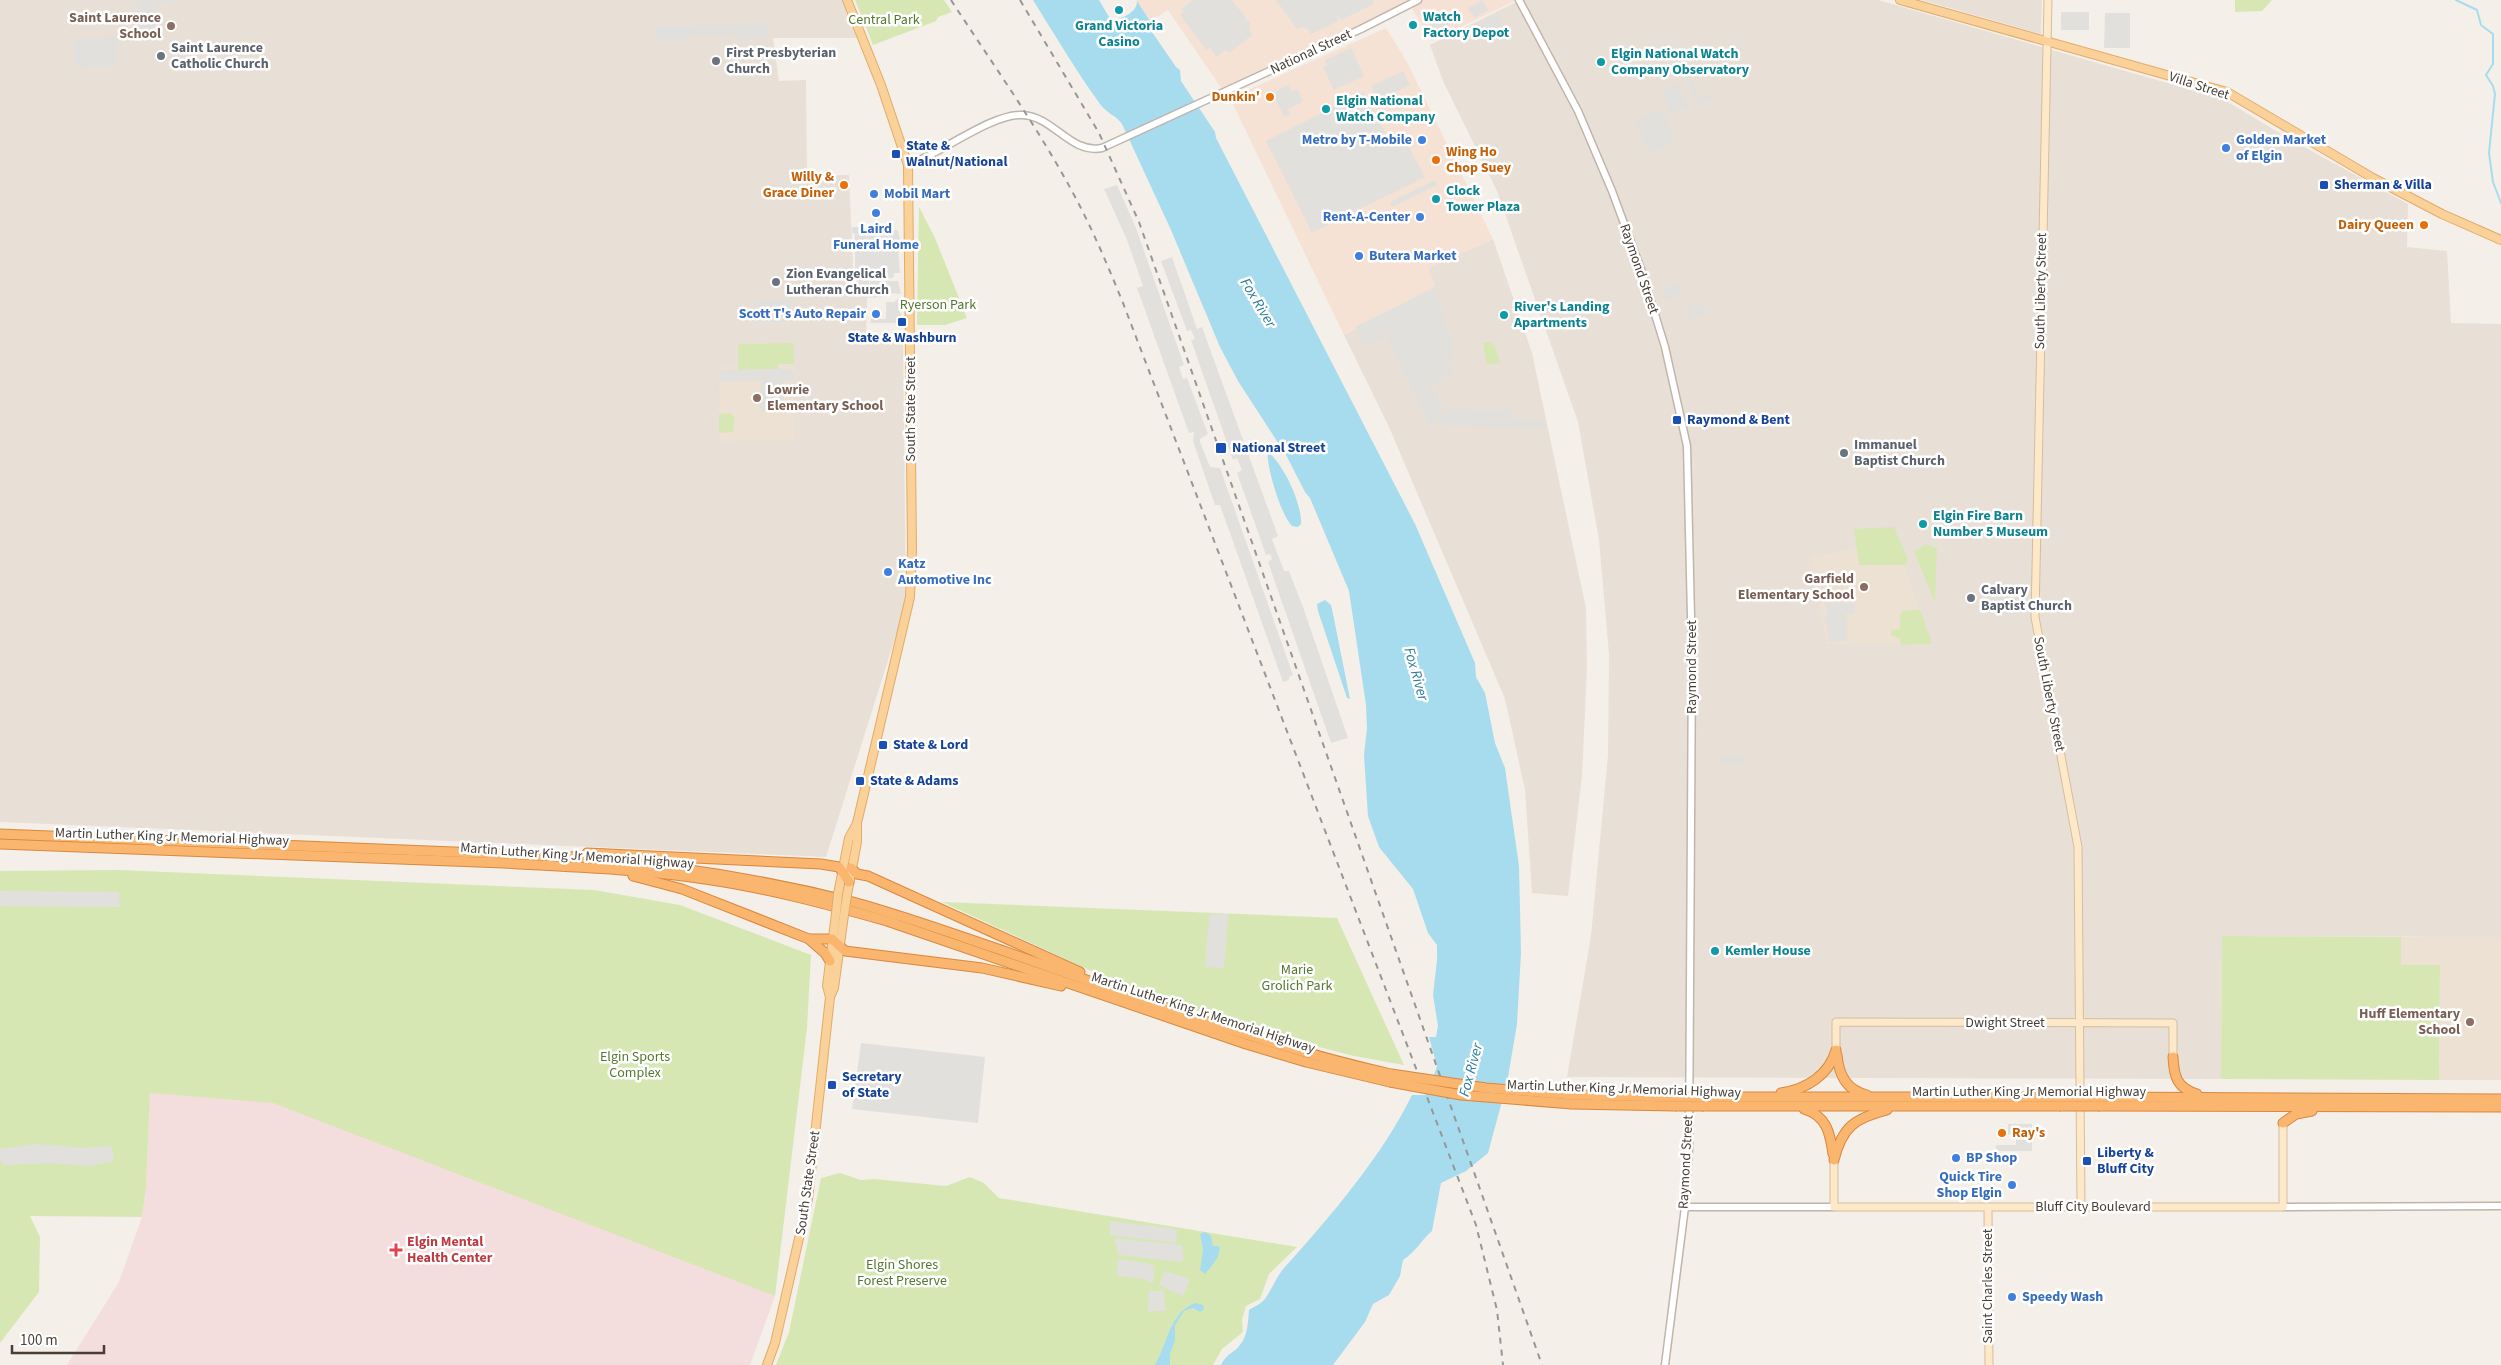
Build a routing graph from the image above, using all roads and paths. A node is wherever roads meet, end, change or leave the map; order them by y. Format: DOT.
graph roads {
  1 [pos="847,0"];
  2 [pos="1418,0"];
  3 [pos="1520,0"];
  4 [pos="1900,0"];
  5 [pos="2048,0"];
  6 [pos="2047,41"];
  7 [pos="908,165"];
  8 [pos="2501,240"];
  9 [pos="857,823"];
  10 [pos="0,834"];
  11 [pos="0,844"];
  12 [pos="463,852"];
  13 [pos="586,868"];
  14 [pos="851,868"];
  15 [pos="842,871"];
  16 [pos="849,882"];
  17 [pos="808,939"];
  18 [pos="832,939"];
  19 [pos="840,947"];
  20 [pos="830,960"];
  21 [pos="1130,995"];
  22 [pos="830,998"];
  23 [pos="1138,1007"];
  24 [pos="2080,1023"];
  25 [pos="1836,1050"];
  26 [pos="2173,1057"];
  27 [pos="1391,1078"];
  28 [pos="1759,1097"];
  29 [pos="1878,1097"];
  30 [pos="2207,1097"];
  31 [pos="2501,1099"];
  32 [pos="1964,1101"];
  33 [pos="2100,1101"];
  34 [pos="1705,1102"];
  35 [pos="1794,1106"];
  36 [pos="1913,1106"];
  37 [pos="2372,1106"];
  38 [pos="2501,1107"];
  39 [pos="2283,1123"];
  40 [pos="1834,1160"];
  41 [pos="2283,1206"];
  42 [pos="2501,1206"];
  43 [pos="1685,1207"];
  44 [pos="1834,1207"];
  45 [pos="2081,1207"];
  46 [pos="1988,1208"];
  47 [pos="767,1365"];
  48 [pos="1665,1365"];
  49 [pos="1989,1365"];
  1 -- 7 [label="main road, South State Street"];
  2 -- 7 [label="street, National Street"];
  3 -- 43 [label="street, Raymond Street"];
  4 -- 6 [label="main road, Villa Street"];
  5 -- 6 [label="main road, South Liberty Street"];
  6 -- 8 [label="main road, Villa Street"];
  6 -- 24 [label="main road, South Liberty Street"];
  7 -- 9 [label="main road, South State Street"];
  9 -- 14 [label="main road, South State Street"];
  9 -- 15 [label="main road, South State Street"];
  10 -- 12 [label="highway, Martin Luther King Jr Memorial Highway"];
  11 -- 13 [label="highway, Martin Luther King Jr Memorial Highway"];
  12 -- 15 [label="highway"];
  12 -- 21 [label="highway, Martin Luther King Jr Memorial Highway"];
  13 -- 17 [label="highway"];
  13 -- 23 [label="highway, Martin Luther King Jr Memorial Highway"];
  14 -- 16 [label="main road, South State Street"];
  14 -- 21 [label="highway"];
  15 -- 16 [label="highway"];
  15 -- 18 [label="main road, South State Street, bridge"];
  16 -- 19 [label="main road, South State Street, bridge"];
  17 -- 18 [label="highway"];
  17 -- 20 [label="highway"];
  18 -- 19 [label="highway"];
  18 -- 20 [label="main road, South State Street"];
  19 -- 22 [label="main road, South State Street"];
  19 -- 23 [label="highway"];
  20 -- 22 [label="main road, South State Street"];
  21 -- 27 [label="highway, Martin Luther King Jr Memorial Highway"];
  22 -- 47 [label="main road, South State Street"];
  23 -- 27 [label="highway, Martin Luther King Jr Memorial Highway"];
  24 -- 25 [label="main road, Dwight Street"];
  24 -- 26 [label="main road, Dwight Street"];
  24 -- 45 [label="main road, South Liberty Street"];
  25 -- 28 [label="highway"];
  25 -- 29 [label="highway"];
  26 -- 30 [label="highway"];
  27 -- 34 [label="highway, Martin Luther King Jr Memorial Highway, bridge"];
  28 -- 29 [label="highway, Martin Luther King Jr Memorial Highway"];
  28 -- 34 [label="highway, Martin Luther King Jr Memorial Highway"];
  29 -- 32 [label="highway, Martin Luther King Jr Memorial Highway"];
  30 -- 31 [label="highway, Martin Luther King Jr Memorial Highway"];
  30 -- 33 [label="highway, Martin Luther King Jr Memorial Highway"];
  32 -- 33 [label="highway, Martin Luther King Jr Memorial Highway, bridge"];
  32 -- 36 [label="highway, Martin Luther King Jr Memorial Highway"];
  33 -- 37 [label="highway, Martin Luther King Jr Memorial Highway"];
  34 -- 35 [label="highway, Martin Luther King Jr Memorial Highway"];
  35 -- 36 [label="highway, Martin Luther King Jr Memorial Highway"];
  35 -- 40 [label="highway"];
  36 -- 40 [label="highway"];
  37 -- 38 [label="highway, Martin Luther King Jr Memorial Highway"];
  37 -- 39 [label="highway"];
  39 -- 41 [label="main road"];
  40 -- 44 [label="main road"];
  41 -- 42 [label="street, Bluff City Boulevard"];
  41 -- 45 [label="main road, Bluff City Boulevard"];
  43 -- 44 [label="street, Bluff City Boulevard"];
  43 -- 48 [label="street, Raymond Street"];
  44 -- 46 [label="main road, Bluff City Boulevard"];
  45 -- 46 [label="main road, Bluff City Boulevard"];
  46 -- 49 [label="main road, Saint Charles Street"];
}
